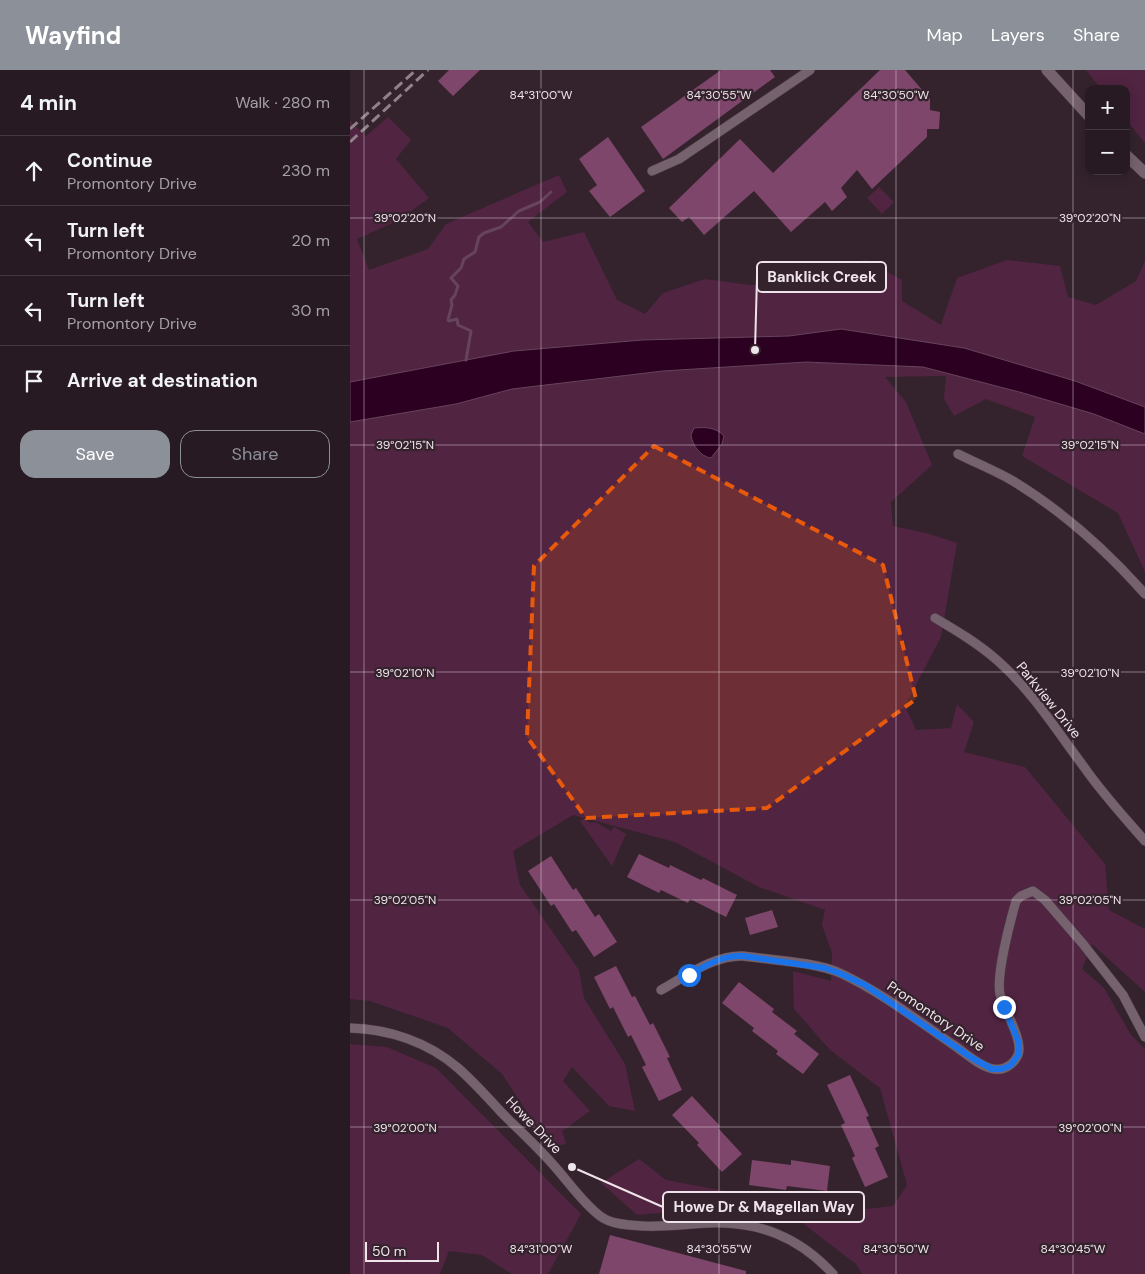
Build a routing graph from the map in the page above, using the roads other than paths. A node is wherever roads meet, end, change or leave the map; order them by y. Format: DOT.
graph roads {
  1 [pos="810,70"];
  2 [pos="1046,70"];
  3 [pos="1085,112"];
  4 [pos="1130,159"];
  5 [pos="652,171"];
  6 [pos="1145,173"];
  7 [pos="958,454"];
  8 [pos="1145,594"];
  9 [pos="935,618"];
  10 [pos="1145,841"];
  11 [pos="661,990"];
  12 [pos="350,1028"];
  13 [pos="1145,1037"];
  14 [pos="834,1274"];
  1 -- 5 [label="street"];
  2 -- 3 [label="main road"];
  4 -- 6 [label="main road"];
  7 -- 8 [label="street"];
  9 -- 10 [label="street, Parkview Drive"];
  11 -- 13 [label="street, Promontory Drive"];
  12 -- 14 [label="street, Howe Drive"];
}
